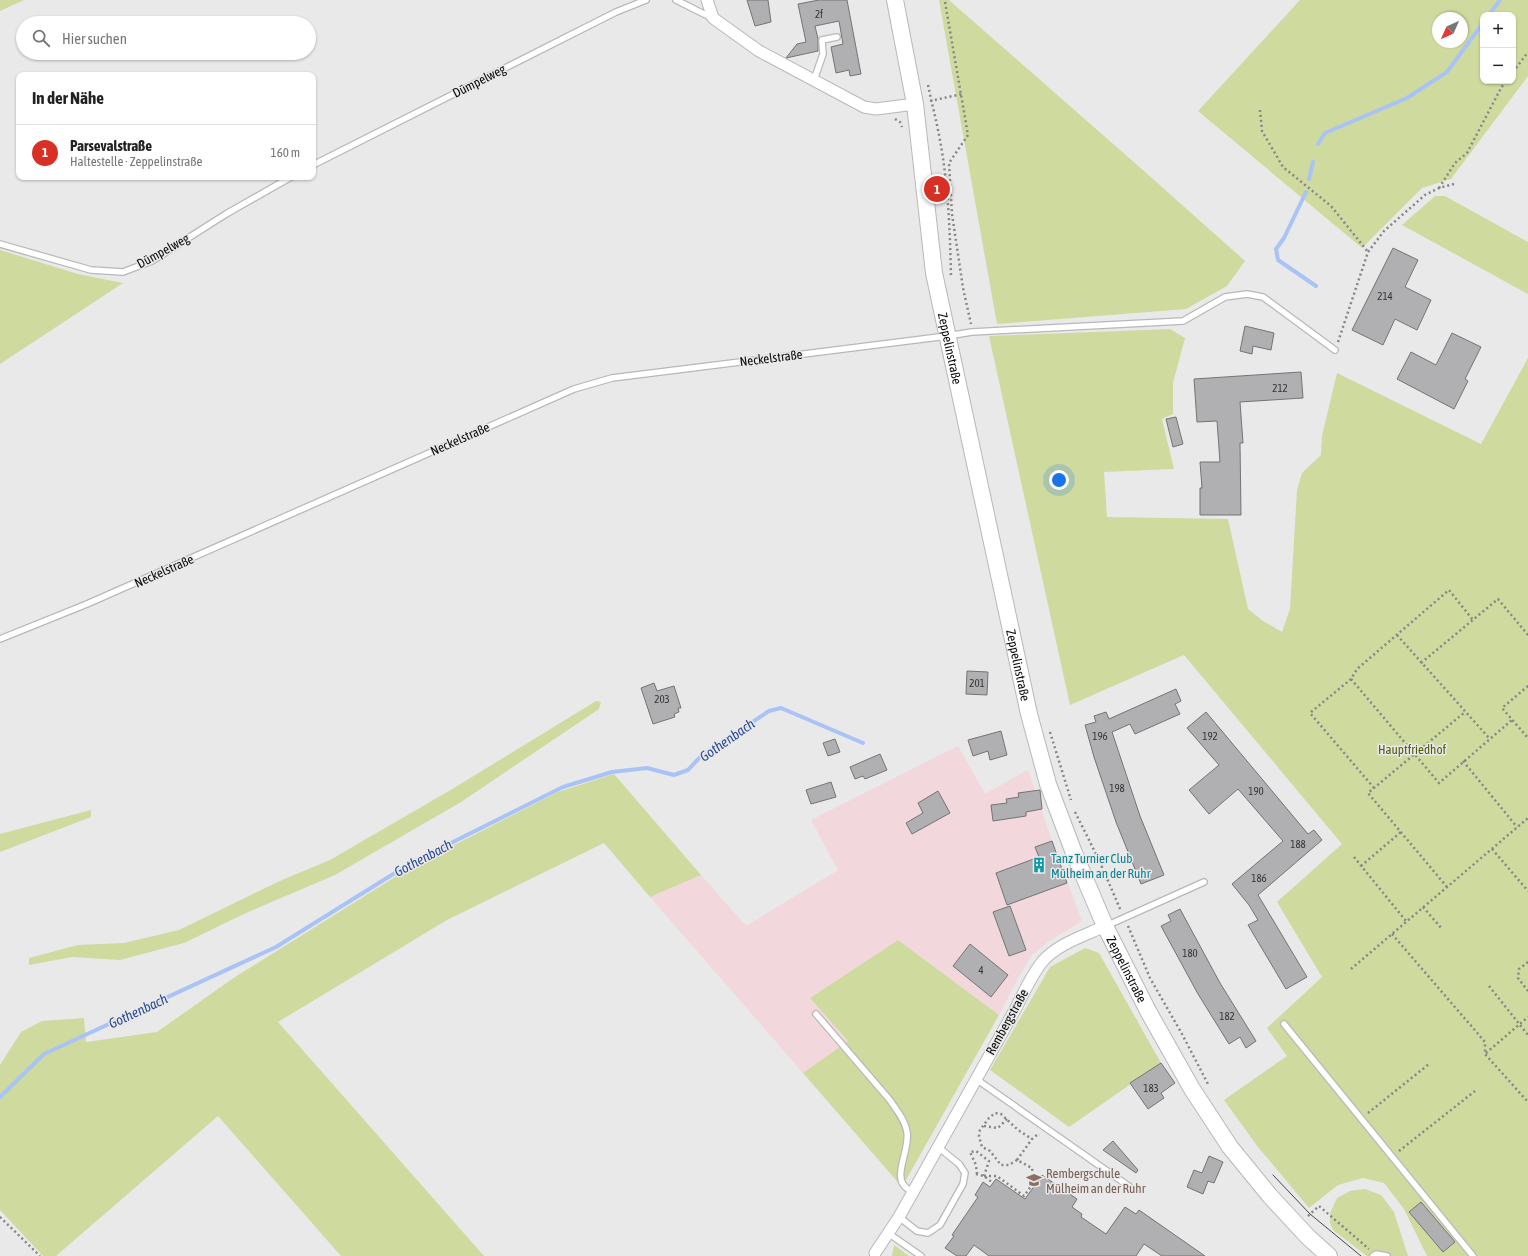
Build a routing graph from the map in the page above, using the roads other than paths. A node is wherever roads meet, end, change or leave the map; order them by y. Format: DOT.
graph roads {
  1 [pos="646,0"];
  2 [pos="676,0"];
  3 [pos="707,0"];
  4 [pos="895,0"];
  5 [pos="712,18"];
  6 [pos="838,37"];
  7 [pos="814,80"];
  8 [pos="916,104"];
  9 [pos="316,163"];
  10 [pos="286,180"];
  11 [pos="0,244"];
  12 [pos="947,336"];
  13 [pos="1335,350"];
  14 [pos="0,639"];
  15 [pos="1204,882"];
  16 [pos="1105,926"];
  17 [pos="816,1014"];
  18 [pos="1284,1024"];
  19 [pos="976,1079"];
  20 [pos="938,1147"];
  21 [pos="1130,1187"];
  22 [pos="913,1192"];
  23 [pos="899,1217"];
  24 [pos="888,1233"];
  25 [pos="873,1255"];
  26 [pos="1374,1255"];
  27 [pos="921,1256"];
  28 [pos="1329,1256"];
  29 [pos="1387,1256"];
  30 [pos="1473,1256"];
  1 -- 9 [label="lane, Dümpelweg"];
  2 -- 5 [label="lane"];
  3 -- 5 [label="street"];
  4 -- 8 [label="main road, Zeppelinstraße"];
  5 -- 7 [label="street"];
  6 -- 7 [label="lane"];
  7 -- 8 [label="street"];
  8 -- 12 [label="main road, Zeppelinstraße"];
  10 -- 11 [label="lane, Dümpelweg"];
  12 -- 13 [label="lane, Neckelstraße"];
  12 -- 14 [label="lane, Neckelstraße"];
  12 -- 16 [label="main road, Zeppelinstraße"];
  15 -- 16 [label="lane"];
  16 -- 19 [label="street, Rembergstraße"];
  16 -- 28 [label="main road, Zeppelinstraße"];
  17 -- 22 [label="lane"];
  18 -- 30 [label="lane"];
  19 -- 20 [label="street, Rembergstraße"];
  19 -- 21 [label="lane"];
  20 -- 22 [label="street, Rembergstraße"];
  20 -- 23 [label="lane"];
  22 -- 23 [label="street, Rembergstraße"];
  23 -- 24 [label="street, Rembergstraße"];
  24 -- 25 [label="street, Rembergstraße"];
  24 -- 27 [label="lane"];
  26 -- 29 [label="lane"];
}
